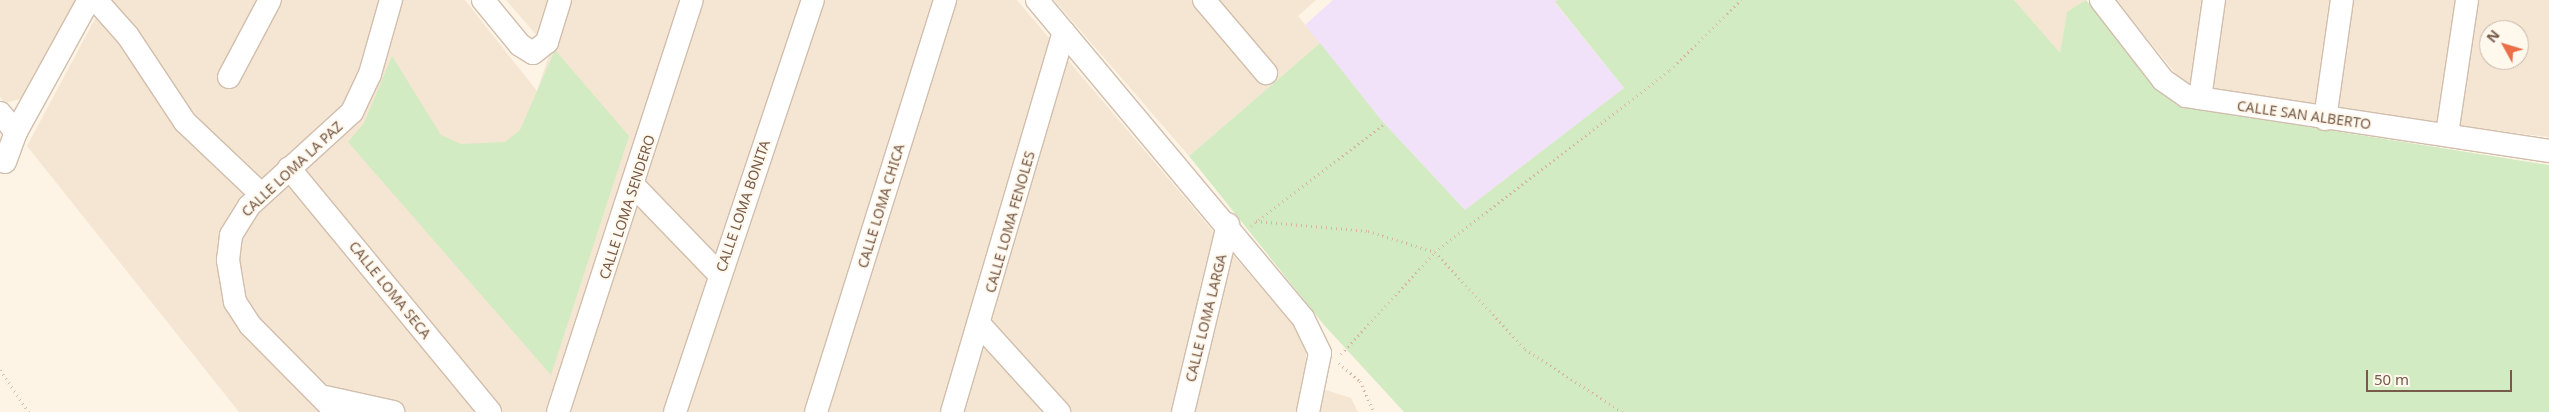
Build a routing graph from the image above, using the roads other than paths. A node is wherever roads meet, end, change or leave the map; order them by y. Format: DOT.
graph roads {
  1 [pos="89,0"];
  2 [pos="96,0"];
  3 [pos="270,0"];
  4 [pos="391,0"];
  5 [pos="483,0"];
  6 [pos="560,0"];
  7 [pos="692,0"];
  8 [pos="813,0"];
  9 [pos="945,0"];
  10 [pos="1037,0"];
  11 [pos="1204,0"];
  12 [pos="2101,0"];
  13 [pos="2214,0"];
  14 [pos="2342,0"];
  15 [pos="2467,0"];
  16 [pos="1064,32"];
  17 [pos="1266,73"];
  18 [pos="229,77"];
  19 [pos="2200,98"];
  20 [pos="0,113"];
  21 [pos="2325,119"];
  22 [pos="16,132"];
  23 [pos="2447,134"];
  24 [pos="2549,151"];
  25 [pos="5,162"];
  26 [pos="289,168"];
  27 [pos="634,188"];
  28 [pos="261,194"];
  29 [pos="1234,230"];
  30 [pos="720,275"];
  31 [pos="980,326"];
  32 [pos="330,405"];
  33 [pos="393,412"];
  34 [pos="490,412"];
  35 [pos="558,412"];
  36 [pos="675,412"];
  37 [pos="816,412"];
  38 [pos="952,412"];
  39 [pos="1059,412"];
  40 [pos="1183,412"];
  41 [pos="1308,412"];
  1 -- 22 [label="street"];
  2 -- 28 [label="street"];
  3 -- 18 [label="street"];
  4 -- 26 [label="street, CALLE LOMA LA PAZ"];
  5 -- 6 [label="street"];
  7 -- 27 [label="street, CALLE LOMA SENDERO"];
  8 -- 30 [label="street, CALLE LOMA BONITA"];
  9 -- 37 [label="street, CALLE LOMA CHICA"];
  10 -- 16 [label="street"];
  11 -- 17 [label="street"];
  12 -- 19 [label="street, CALLE SAN ALBERTO"];
  13 -- 19 [label="street"];
  14 -- 21 [label="street"];
  15 -- 23 [label="street"];
  16 -- 29 [label="street"];
  16 -- 31 [label="street, CALLE LOMA FENOLES"];
  19 -- 21 [label="street, CALLE SAN ALBERTO"];
  20 -- 22 [label="street"];
  21 -- 23 [label="street, CALLE SAN ALBERTO"];
  22 -- 25 [label="street"];
  23 -- 24 [label="street, CALLE SAN ALBERTO"];
  26 -- 28 [label="street, CALLE LOMA LA PAZ"];
  26 -- 34 [label="street, CALLE LOMA SECA"];
  27 -- 30 [label="street"];
  27 -- 35 [label="street, CALLE LOMA SENDERO"];
  28 -- 32 [label="street, CALLE LOMA LA PAZ"];
  29 -- 40 [label="street, CALLE LOMA LARGA"];
  29 -- 41 [label="street"];
  30 -- 36 [label="street, CALLE LOMA BONITA"];
  31 -- 38 [label="street, CALLE LOMA FENOLES"];
  31 -- 39 [label="street"];
  32 -- 33 [label="street"];
}
